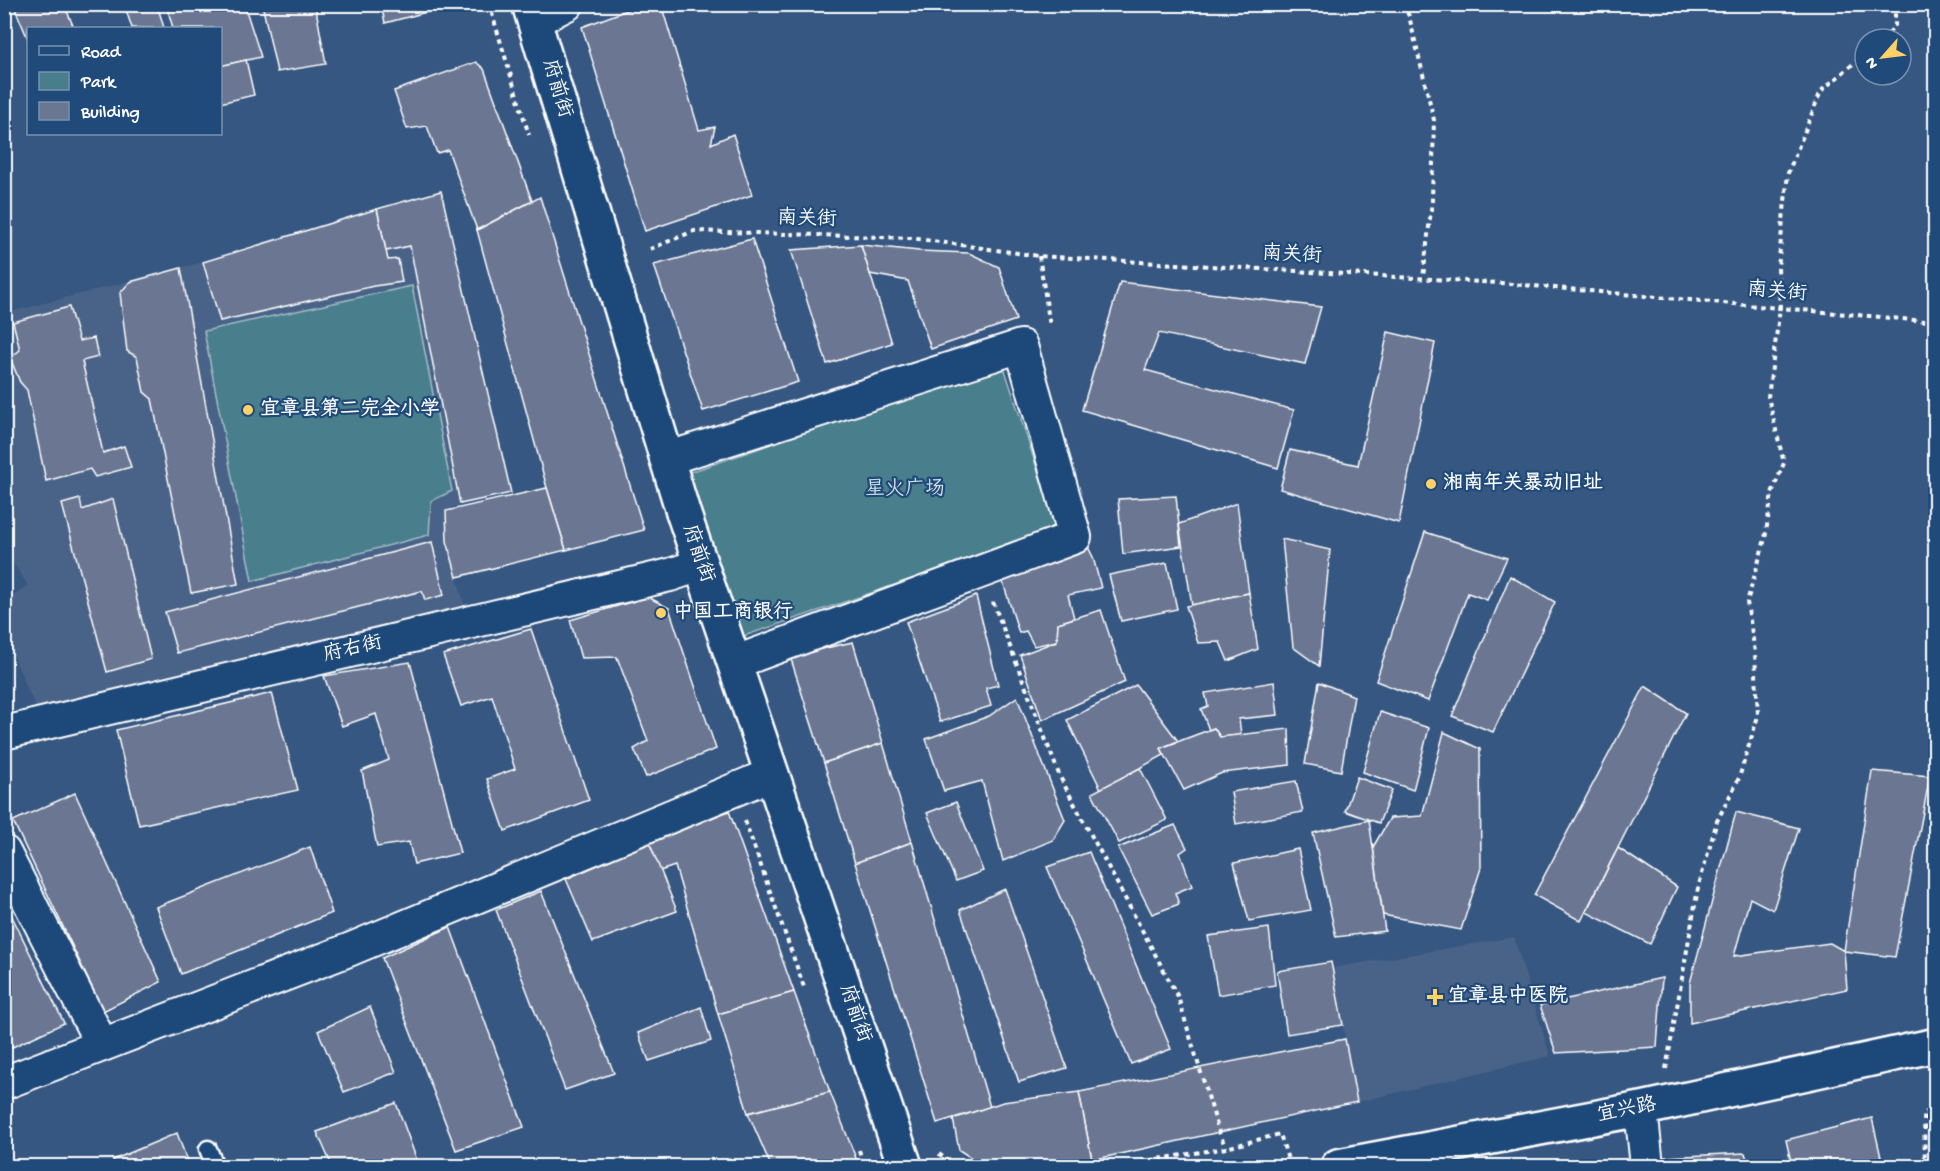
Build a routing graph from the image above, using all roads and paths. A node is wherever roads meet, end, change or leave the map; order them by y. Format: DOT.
graph roads {
  1 [pos="567,4"];
  2 [pos="1403,4"];
  3 [pos="1895,4"];
  4 [pos="532,13"];
  5 [pos="1896,27"];
  6 [pos="1853,64"];
  7 [pos="650,249"];
  8 [pos="1039,256"];
  9 [pos="1423,278"];
  10 [pos="1780,308"];
  11 [pos="1935,322"];
  12 [pos="1021,346"];
  13 [pos="666,459"];
  14 [pos="700,565"];
  15 [pos="982,573"];
  16 [pos="736,663"];
  17 [pos="4,733"];
  18 [pos="772,774"];
  19 [pos="744,818"];
  20 [pos="4,852"];
  21 [pos="807,996"];
  22 [pos="102,1045"];
  23 [pos="1925,1047"];
  24 [pos="4,1083"];
  25 [pos="1650,1107"];
  26 [pos="1935,1110"];
  27 [pos="859,1148"];
  28 [pos="1226,1148"];
  29 [pos="208,1149"];
  30 [pos="215,1167"];
  31 [pos="864,1167"];
  32 [pos="905,1167"];
  33 [pos="1114,1167"];
  34 [pos="1290,1167"];
  35 [pos="1338,1167"];
  36 [pos="1647,1167"];
  37 [pos="1925,1167"];
  1 -- 4 [label="street"];
  2 -- 9 [label="path"];
  3 -- 5 [label="path"];
  4 -- 13 [label="street, 府前街"];
  6 -- 10 [label="path"];
  7 -- 8 [label="path, 南关街"];
  8 -- 9 [label="path, 南关街"];
  8 -- 12 [label="path"];
  9 -- 10 [label="path, 南关街"];
  10 -- 11 [label="path, 南关街"];
  10 -- 25 [label="path"];
  12 -- 13 [label="street"];
  12 -- 15 [label="street"];
  13 -- 14 [label="street, 府前街"];
  14 -- 16 [label="street, 府前街"];
  14 -- 17 [label="street, 府右街"];
  15 -- 16 [label="street"];
  15 -- 28 [label="path"];
  16 -- 18 [label="street, 府前街"];
  18 -- 22 [label="street"];
  18 -- 32 [label="street, 府前街"];
  19 -- 21 [label="path"];
  20 -- 22 [label="street"];
  22 -- 24 [label="street"];
  23 -- 25 [label="street, 宜兴路"];
  25 -- 35 [label="street, 宜兴路"];
  25 -- 36 [label="street"];
  26 -- 37 [label="path"];
  27 -- 31 [label="path"];
  28 -- 33 [label="path"];
  28 -- 34 [label="path"];
  29 -- 30 [label="lane"];
}
